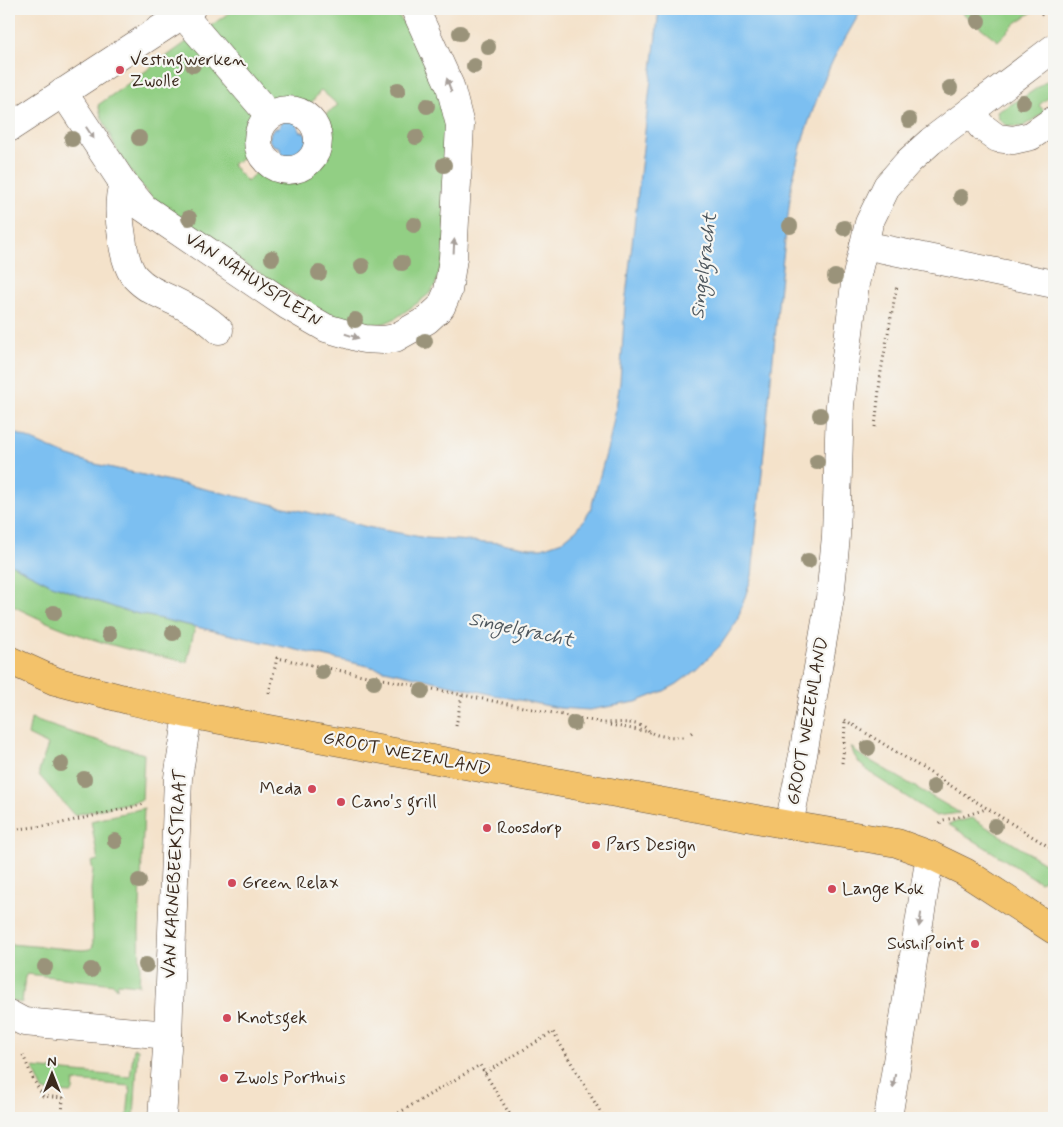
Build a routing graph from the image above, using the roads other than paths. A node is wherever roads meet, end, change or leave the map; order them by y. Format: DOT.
graph roads {
  1 [pos="415,9"];
  2 [pos="187,12"];
  3 [pos="1054,48"];
  4 [pos="63,92"];
  5 [pos="971,110"];
  6 [pos="270,116"];
  7 [pos="1054,120"];
  8 [pos="9,128"];
  9 [pos="123,184"];
  10 [pos="864,245"];
  11 [pos="1054,284"];
  12 [pos="219,330"];
  13 [pos="9,660"];
  14 [pos="188,714"];
  15 [pos="789,825"];
  16 [pos="930,855"];
  17 [pos="1054,930"];
  18 [pos="16,1018"];
  19 [pos="168,1035"];
  20 [pos="162,1118"];
  21 [pos="888,1118"];
  9 -- 1 [label="street, VAN NAHUYSPLEIN, one-way"];
  2 -- 4 [label="street"];
  2 -- 6 [label="street"];
  3 -- 5 [label="street, GROOT WEZENLAND"];
  4 -- 8 [label="street"];
  4 -- 9 [label="street, VAN NAHUYSPLEIN, one-way"];
  5 -- 7 [label="street"];
  5 -- 10 [label="street, GROOT WEZENLAND"];
  9 -- 12 [label="street"];
  10 -- 11 [label="street"];
  10 -- 15 [label="street, GROOT WEZENLAND"];
  13 -- 14 [label="main road, GROOT WEZENLAND"];
  14 -- 15 [label="main road, GROOT WEZENLAND"];
  14 -- 19 [label="street, VAN KARNEBEEKSTRAAT"];
  15 -- 16 [label="main road"];
  16 -- 17 [label="main road"];
  16 -- 21 [label="street, one-way"];
  18 -- 19 [label="street"];
  19 -- 20 [label="street, VAN KARNEBEEKSTRAAT"];
}
